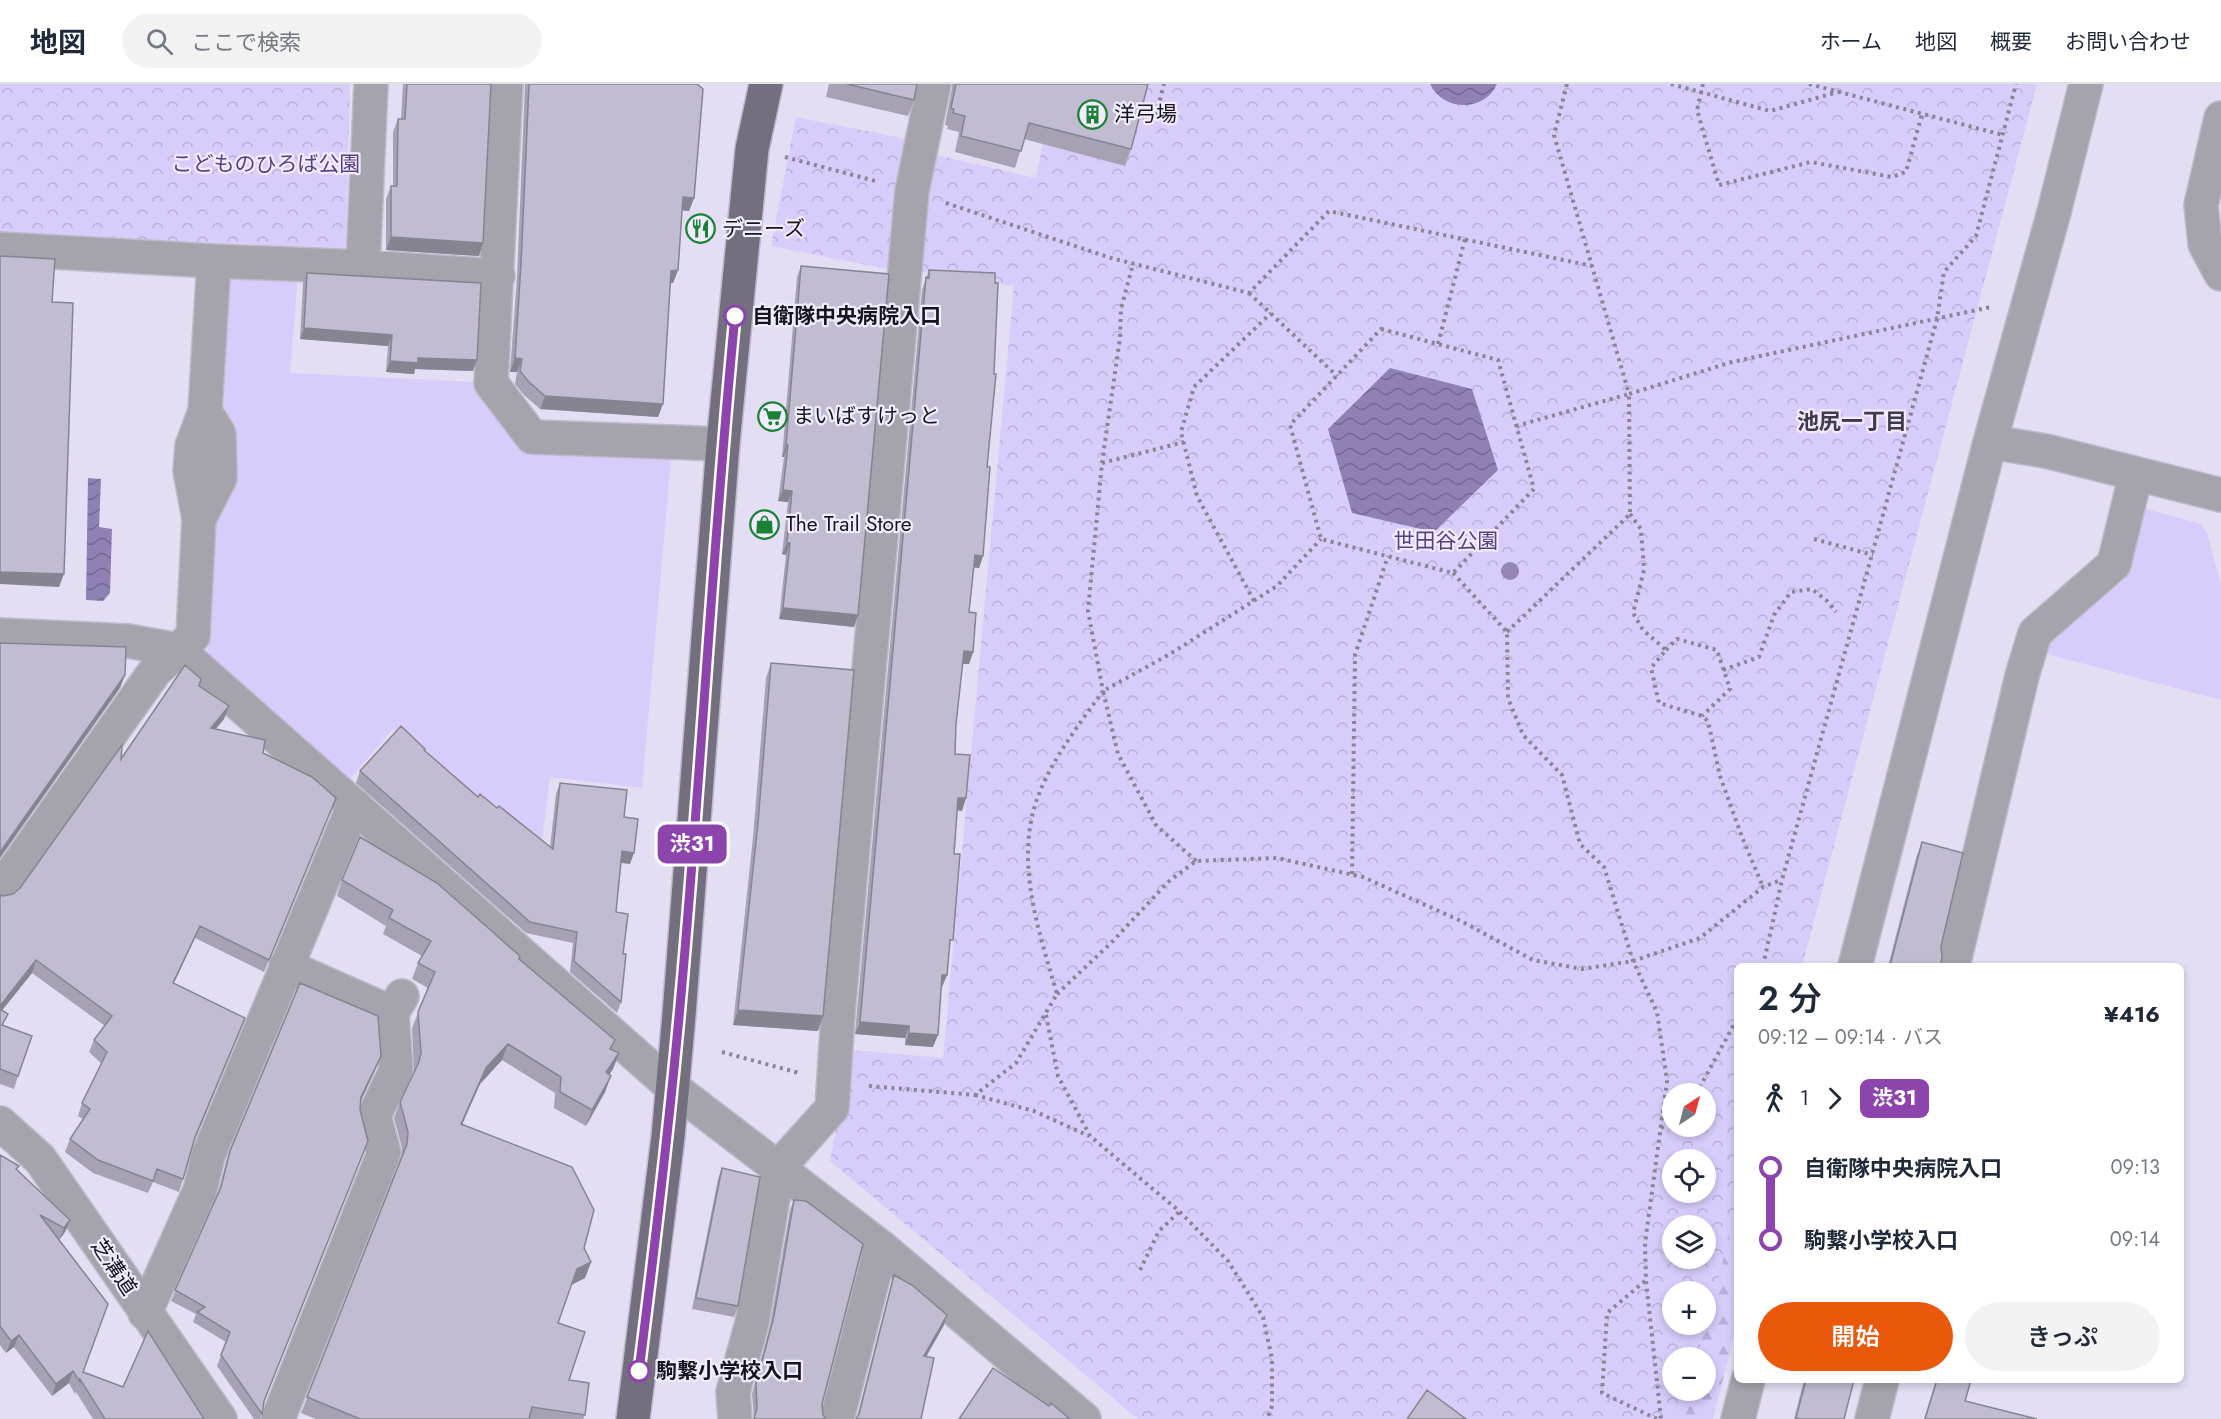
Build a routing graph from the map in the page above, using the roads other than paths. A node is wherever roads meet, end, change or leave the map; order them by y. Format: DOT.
graph roads {
  1 [pos="371,84"];
  2 [pos="506,84"];
  3 [pos="766,84"];
  4 [pos="934,84"];
  5 [pos="2086,84"];
  6 [pos="2221,118"];
  7 [pos="0,249"];
  8 [pos="214,261"];
  9 [pos="363,267"];
  10 [pos="2221,274"];
  11 [pos="498,276"];
  12 [pos="1990,442"];
  13 [pos="723,444"];
  14 [pos="2136,474"];
  15 [pos="2221,495"];
  16 [pos="0,635"];
  17 [pos="178,650"];
  18 [pos="354,805"];
  19 [pos="0,890"];
  20 [pos="1856,963"];
  21 [pos="1954,963"];
  22 [pos="286,966"];
  23 [pos="672,1087"];
  24 [pos="0,1123"];
  25 [pos="778,1168"];
  26 [pos="880,1247"];
  27 [pos="146,1313"];
  28 [pos="1747,1383"];
  29 [pos="1881,1383"];
  30 [pos="220,1419"];
  31 [pos="278,1419"];
  32 [pos="633,1419"];
  33 [pos="735,1419"];
  34 [pos="837,1419"];
  35 [pos="1084,1419"];
  36 [pos="1738,1419"];
  37 [pos="1872,1419"];
  1 -- 9 [label="street"];
  2 -- 11 [label="street"];
  3 -- 13 [label="main road"];
  4 -- 25 [label="street"];
  5 -- 12 [label="street"];
  6 -- 10 [label="street"];
  7 -- 8 [label="street"];
  8 -- 9 [label="street"];
  8 -- 17 [label="street"];
  9 -- 11 [label="street"];
  11 -- 13 [label="street"];
  12 -- 14 [label="street"];
  12 -- 20 [label="street"];
  13 -- 23 [label="main road"];
  14 -- 15 [label="street"];
  14 -- 21 [label="street"];
  16 -- 17 [label="street"];
  17 -- 18 [label="street"];
  17 -- 19 [label="street"];
  18 -- 22 [label="street"];
  18 -- 23 [label="street"];
  22 -- 27 [label="street"];
  22 -- 31 [label="street"];
  23 -- 25 [label="street"];
  23 -- 32 [label="main road"];
  24 -- 27 [label="street, 芝溝道"];
  25 -- 26 [label="street"];
  25 -- 33 [label="street"];
  26 -- 34 [label="street"];
  26 -- 35 [label="street"];
  27 -- 30 [label="street, 芝溝道"];
  28 -- 36 [label="street"];
  29 -- 37 [label="street"];
}
